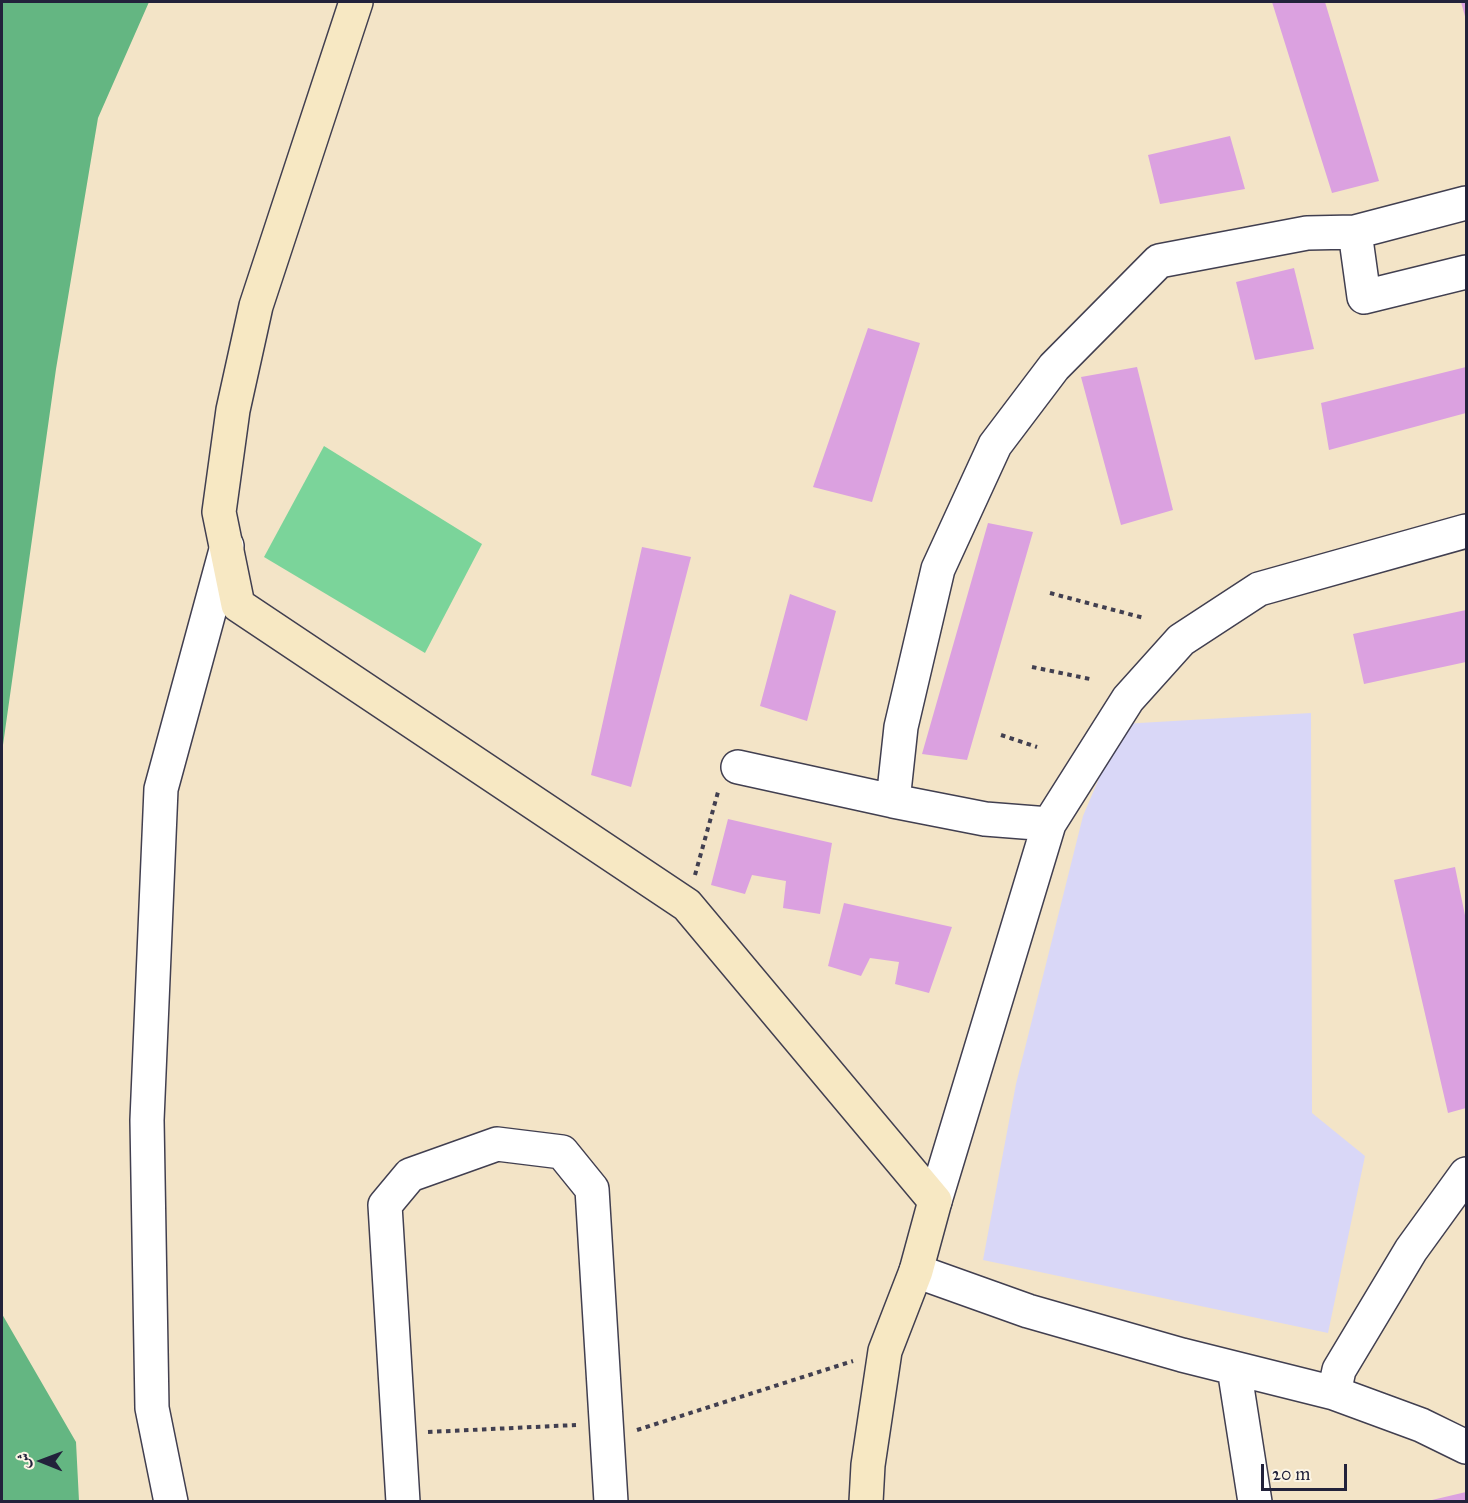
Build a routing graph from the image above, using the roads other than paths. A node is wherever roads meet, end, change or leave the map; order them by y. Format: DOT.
graph roads {
  1 [pos="356,2"];
  2 [pos="1467,203"];
  3 [pos="1355,232"];
  4 [pos="1467,272"];
  5 [pos="1467,531"];
  6 [pos="226,546"];
  7 [pos="738,767"];
  8 [pos="893,801"];
  9 [pos="1049,824"];
  10 [pos="1467,1174"];
  11 [pos="935,1201"];
  12 [pos="916,1271"];
  13 [pos="1234,1368"];
  14 [pos="1334,1393"];
  15 [pos="1467,1447"];
  16 [pos="171,1502"];
  17 [pos="403,1502"];
  18 [pos="611,1502"];
  19 [pos="866,1502"];
  20 [pos="1255,1502"];
  1 -- 6 [label="main road"];
  2 -- 3 [label="street"];
  3 -- 4 [label="street"];
  3 -- 8 [label="street"];
  5 -- 9 [label="street"];
  6 -- 11 [label="main road"];
  6 -- 16 [label="street"];
  7 -- 8 [label="street"];
  8 -- 9 [label="street"];
  9 -- 11 [label="street"];
  10 -- 14 [label="street"];
  11 -- 12 [label="main road"];
  12 -- 13 [label="street"];
  12 -- 19 [label="main road"];
  13 -- 14 [label="street"];
  13 -- 20 [label="street"];
  14 -- 15 [label="street"];
  17 -- 18 [label="street"];
}
